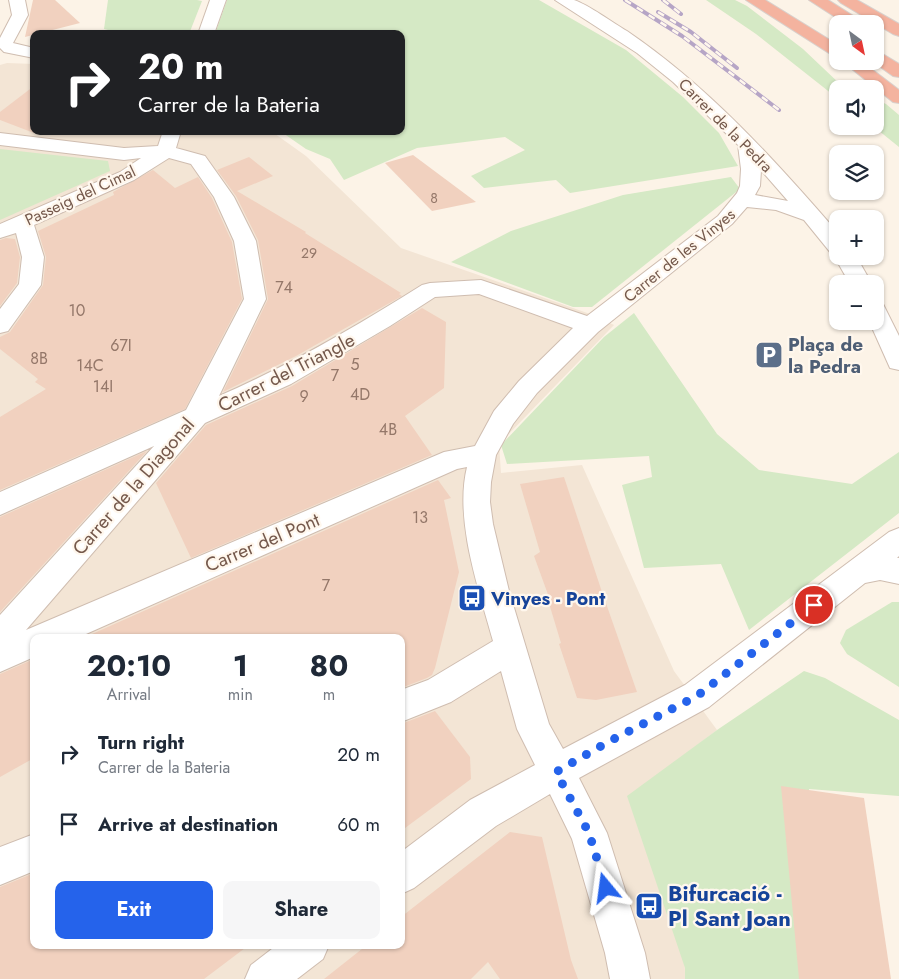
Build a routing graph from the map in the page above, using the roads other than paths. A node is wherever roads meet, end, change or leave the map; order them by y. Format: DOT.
graph roads {
  1 [pos="18,0"];
  2 [pos="218,0"];
  3 [pos="562,0"];
  4 [pos="754,0"];
  5 [pos="817,0"];
  6 [pos="846,0"];
  7 [pos="843,15"];
  8 [pos="207,30"];
  9 [pos="899,31"];
  10 [pos="829,46"];
  11 [pos="30,52"];
  12 [pos="884,62"];
  13 [pos="862,70"];
  14 [pos="899,72"];
  15 [pos="899,98"];
  16 [pos="0,139"];
  17 [pos="169,141"];
  18 [pos="747,144"];
  19 [pos="753,174"];
  20 [pos="782,183"];
  21 [pos="742,201"];
  22 [pos="810,215"];
  23 [pos="23,222"];
  24 [pos="0,232"];
  25 [pos="829,237"];
  26 [pos="0,325"];
  27 [pos="590,326"];
  28 [pos="884,329"];
  29 [pos="899,362"];
  30 [pos="194,418"];
  31 [pos="483,455"];
  32 [pos="0,504"];
  33 [pos="899,540"];
  34 [pos="899,571"];
  35 [pos="858,572"];
  36 [pos="51,634"];
  37 [pos="0,637"];
  38 [pos="30,643"];
  39 [pos="510,648"];
  40 [pos="0,658"];
  41 [pos="405,704"];
  42 [pos="556,772"];
  43 [pos="30,854"];
  44 [pos="0,866"];
  45 [pos="405,872"];
  46 [pos="305,949"];
  47 [pos="265,979"];
  48 [pos="630,979"];
  1 -- 11 [label="street"];
  2 -- 8 [label="street"];
  3 -- 18 [label="street, Carrer de la Pedra"];
  4 -- 10 [label="highway"];
  5 -- 7 [label="highway"];
  6 -- 9 [label="highway"];
  12 -- 14 [label="highway"];
  13 -- 15 [label="highway"];
  16 -- 17 [label="street, Carrer de la Diagonal"];
  17 -- 23 [label="street, Passeig del Cimal"];
  17 -- 30 [label="street, Carrer de la Diagonal"];
  18 -- 19 [label="street"];
  18 -- 20 [label="street, Carrer de la Pedra"];
  19 -- 20 [label="street, Carrer de la Pedra"];
  19 -- 21 [label="street, Carrer de les Vinyes"];
  20 -- 22 [label="street, Carrer de la Pedra"];
  21 -- 22 [label="street, Carrer de la Pedra"];
  21 -- 27 [label="street, Carrer de les Vinyes"];
  22 -- 25 [label="street, Carrer de la Pedra"];
  23 -- 24 [label="street, Passeig del Cimal"];
  23 -- 26 [label="street"];
  27 -- 30 [label="street, Carrer del Triangle"];
  27 -- 31 [label="street, Carrer de les Vinyes"];
  28 -- 29 [label="street"];
  30 -- 32 [label="street, Carrer del Triangle"];
  30 -- 37 [label="street, Carrer de la Diagonal"];
  31 -- 36 [label="street, Carrer del Pont"];
  31 -- 39 [label="street, Carrer de les Vinyes"];
  33 -- 35 [label="street"];
  34 -- 35 [label="street"];
  35 -- 42 [label="street"];
  38 -- 40 [label="street"];
  39 -- 41 [label="street"];
  39 -- 42 [label="street, Carrer de les Vinyes"];
  42 -- 45 [label="street"];
  42 -- 48 [label="street, Carrer de les Vinyes"];
  43 -- 44 [label="street"];
  46 -- 47 [label="street"];
}
